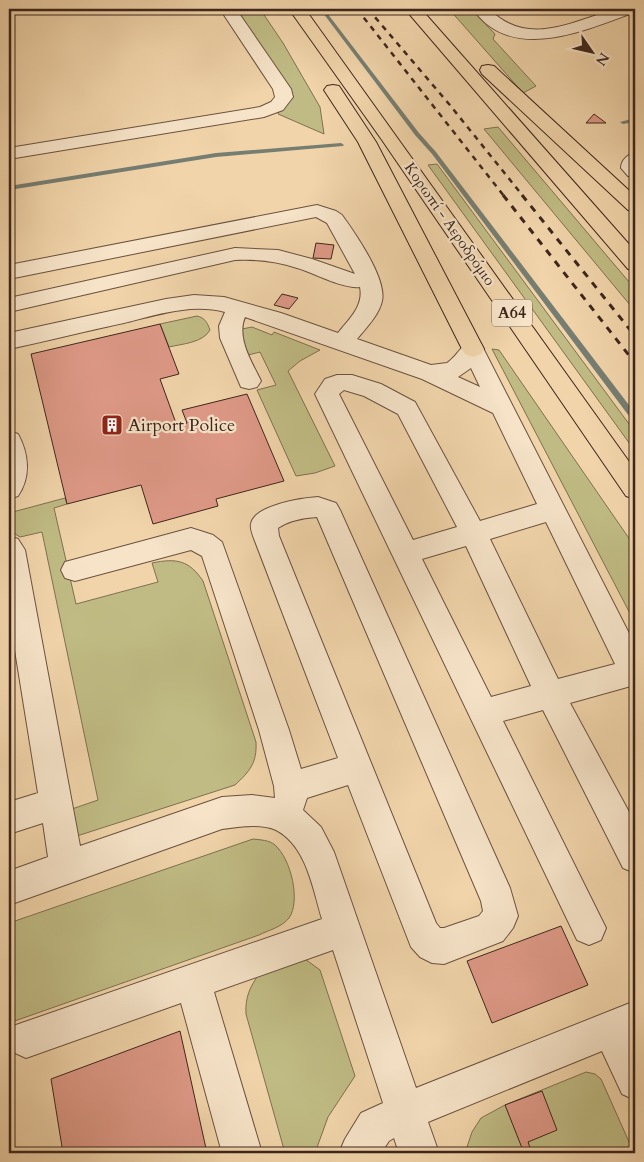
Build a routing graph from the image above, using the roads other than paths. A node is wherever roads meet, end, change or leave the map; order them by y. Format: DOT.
graph roads {
  1 [pos="228,9"];
  2 [pos="413,9"];
  3 [pos="481,9"];
  4 [pos="630,9"];
  5 [pos="300,13"];
  6 [pos="436,34"];
  7 [pos="9,154"];
  8 [pos="635,158"];
  9 [pos="635,172"];
  10 [pos="635,206"];
  11 [pos="635,264"];
  12 [pos="9,272"];
  13 [pos="369,280"];
  14 [pos="9,305"];
  15 [pos="238,308"];
  16 [pos="9,341"];
  17 [pos="342,343"];
  18 [pos="473,350"];
  19 [pos="430,373"];
  20 [pos="249,381"];
  21 [pos="501,407"];
  22 [pos="9,440"];
  23 [pos="9,489"];
  24 [pos="635,489"];
  25 [pos="552,510"];
  26 [pos="474,534"];
  27 [pos="9,547"];
  28 [pos="406,553"];
  29 [pos="75,570"];
  30 [pos="635,674"];
  31 [pos="550,694"];
  32 [pos="482,713"];
  33 [pos="357,767"];
  34 [pos="287,801"];
  35 [pos="55,804"];
  36 [pos="9,818"];
  37 [pos="635,856"];
  38 [pos="67,868"];
  39 [pos="9,888"];
  40 [pos="589,928"];
  41 [pos="343,929"];
  42 [pos="193,981"];
  43 [pos="623,1024"];
  44 [pos="26,1040"];
  45 [pos="635,1081"];
  46 [pos="405,1112"];
  47 [pos="242,1153"];
  48 [pos="359,1153"];
  49 [pos="419,1153"];
  1 -- 7 [label="street"];
  2 -- 6 [label="highway"];
  3 -- 4 [label="street"];
  5 -- 18 [label="highway"];
  5 -- 24 [label="highway, Κορωπί - Αεροδρόμιο / Α64"];
  6 -- 10 [label="highway"];
  6 -- 11 [label="highway"];
  8 -- 9 [label="street"];
  12 -- 13 [label="street"];
  13 -- 14 [label="street"];
  13 -- 17 [label="street"];
  15 -- 16 [label="street"];
  15 -- 17 [label="street"];
  15 -- 20 [label="street"];
  17 -- 19 [label="street"];
  18 -- 19 [label="street"];
  18 -- 21 [label="street"];
  19 -- 21 [label="street"];
  21 -- 25 [label="street"];
  22 -- 23 [label="street"];
  25 -- 26 [label="street"];
  25 -- 30 [label="street"];
  26 -- 28 [label="street"];
  26 -- 28 [label="street"];
  26 -- 31 [label="street"];
  27 -- 35 [label="street"];
  28 -- 32 [label="street"];
  29 -- 34 [label="street"];
  30 -- 31 [label="street"];
  31 -- 32 [label="street"];
  31 -- 37 [label="street"];
  32 -- 40 [label="street"];
  33 -- 33 [label="street"];
  33 -- 34 [label="street"];
  34 -- 38 [label="street"];
  34 -- 41 [label="street"];
  35 -- 36 [label="street"];
  35 -- 38 [label="street"];
  38 -- 39 [label="street"];
  41 -- 42 [label="street"];
  41 -- 46 [label="street"];
  42 -- 44 [label="street"];
  42 -- 47 [label="street"];
  43 -- 45 [label="street"];
  43 -- 46 [label="street"];
  46 -- 48 [label="street"];
  46 -- 49 [label="street"];
}
